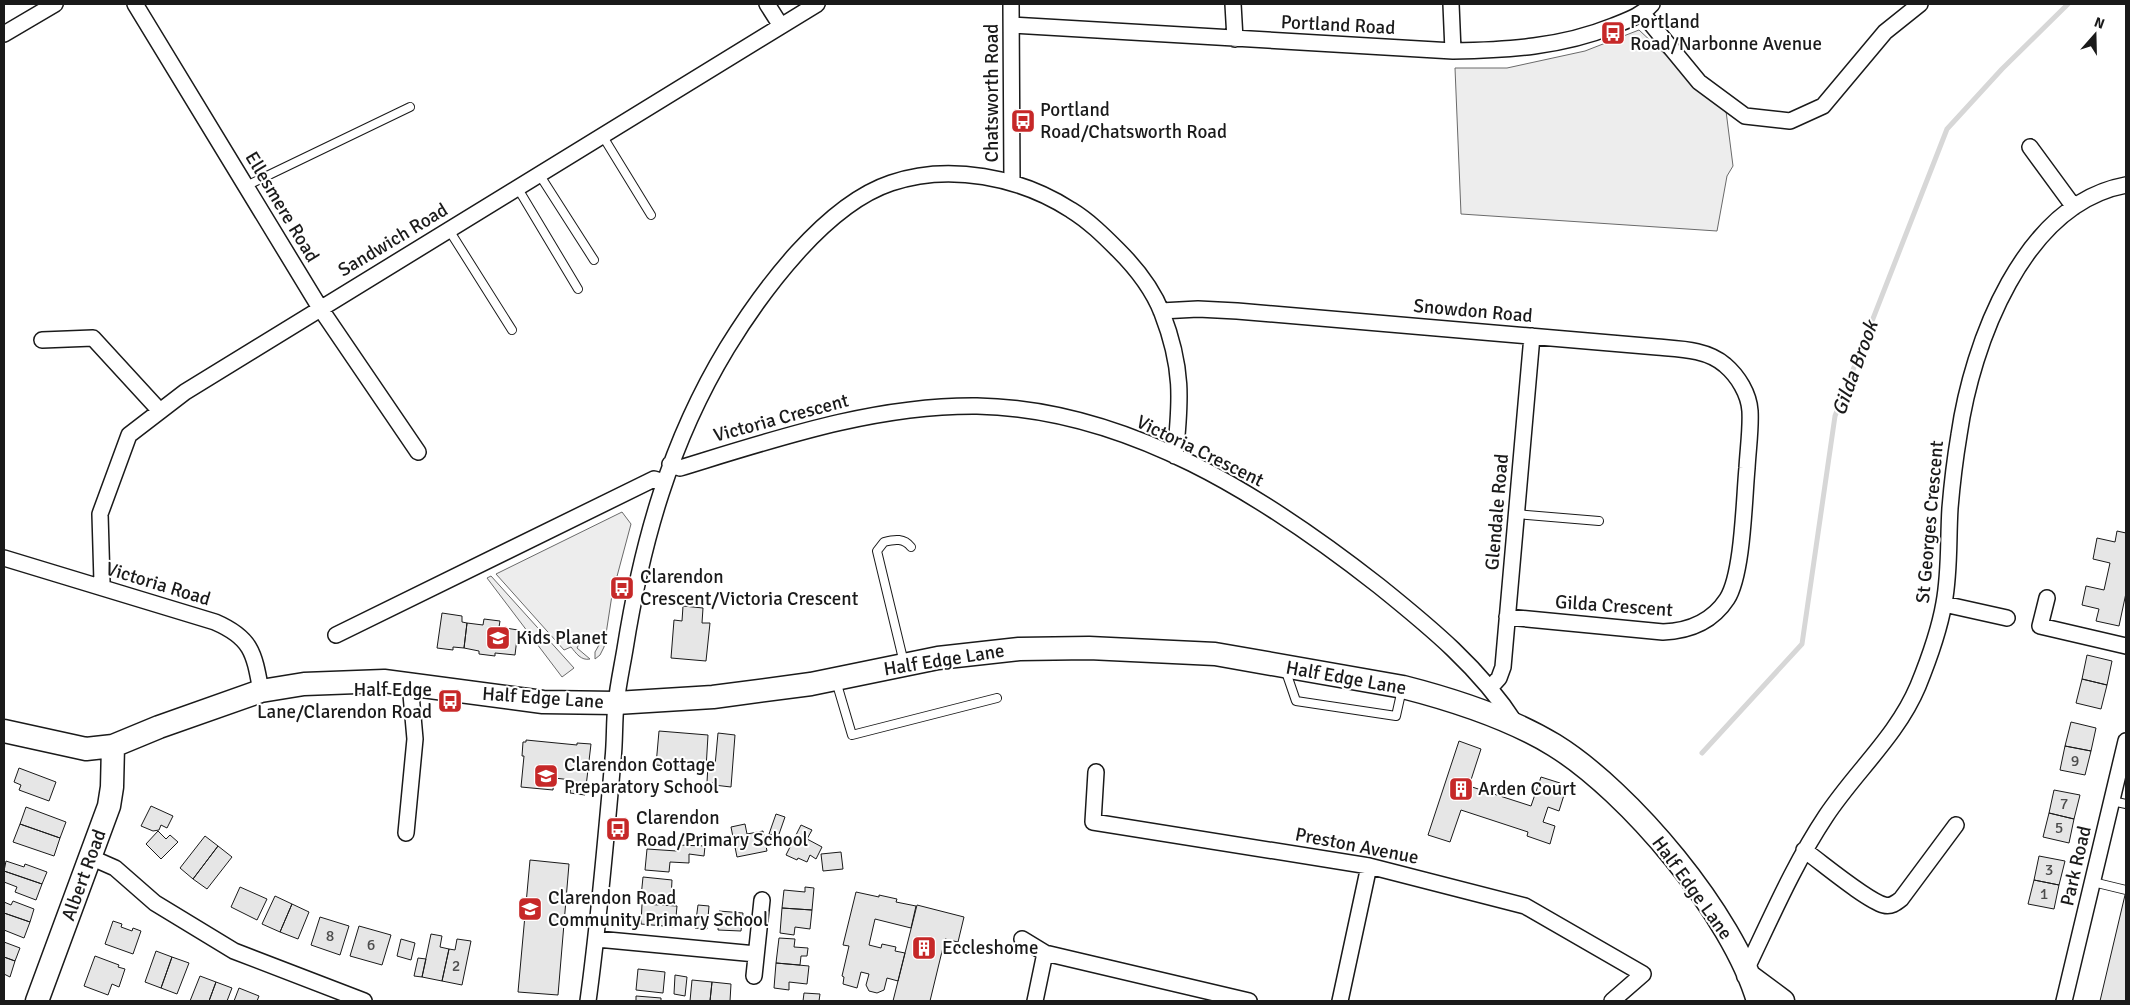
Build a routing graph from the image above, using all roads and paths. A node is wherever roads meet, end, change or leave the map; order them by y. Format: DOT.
graph roads {
  1 [pos="55,4"];
  2 [pos="135,4"];
  3 [pos="767,4"];
  4 [pos="817,4"];
  5 [pos="1011,4"];
  6 [pos="1233,4"];
  7 [pos="1452,4"];
  8 [pos="1920,4"];
  9 [pos="1648,9"];
  10 [pos="1012,25"];
  11 [pos="781,26"];
  12 [pos="4,34"];
  13 [pos="1235,39"];
  14 [pos="1453,51"];
  15 [pos="410,107"];
  16 [pos="602,135"];
  17 [pos="2030,147"];
  18 [pos="539,174"];
  19 [pos="1012,183"];
  20 [pos="2126,185"];
  21 [pos="246,186"];
  22 [pos="517,187"];
  23 [pos="2074,206"];
  24 [pos="651,215"];
  25 [pos="449,230"];
  26 [pos="594,260"];
  27 [pos="578,289"];
  28 [pos="320,308"];
  29 [pos="1161,311"];
  30 [pos="512,330"];
  31 [pos="1532,336"];
  32 [pos="42,340"];
  33 [pos="1750,411"];
  34 [pos="160,412"];
  35 [pos="418,452"];
  36 [pos="1175,456"];
  37 [pos="670,464"];
  38 [pos="664,482"];
  39 [pos="1516,514"];
  40 [pos="1598,521"];
  41 [pos="911,548"];
  42 [pos="4,558"];
  43 [pos="101,587"];
  44 [pos="2047,598"];
  45 [pos="1944,604"];
  46 [pos="1507,618"];
  47 [pos="2007,618"];
  48 [pos="336,635"];
  49 [pos="2126,646"];
  50 [pos="904,665"];
  51 [pos="1285,667"];
  52 [pos="835,679"];
  53 [pos="410,684"];
  54 [pos="1402,687"];
  55 [pos="1490,688"];
  56 [pos="261,691"];
  57 [pos="997,698"];
  58 [pos="616,703"];
  59 [pos="1518,727"];
  60 [pos="4,732"];
  61 [pos="2126,741"];
  62 [pos="113,746"];
  63 [pos="1096,772"];
  64 [pos="2119,802"];
  65 [pos="1956,825"];
  66 [pos="406,833"];
  67 [pos="1804,850"];
  68 [pos="90,857"];
  69 [pos="1369,866"];
  70 [pos="2093,882"];
  71 [pos="2126,890"];
  72 [pos="762,900"];
  73 [pos="597,939"];
  74 [pos="1022,939"];
  75 [pos="756,954"];
  76 [pos="1045,954"];
  77 [pos="1747,972"];
  78 [pos="754,976"];
  79 [pos="1199,996"];
  80 [pos="340,997"];
  81 [pos="37,1001"];
  82 [pos="364,1001"];
  83 [pos="588,1001"];
  84 [pos="1035,1001"];
  85 [pos="1249,1001"];
  86 [pos="1340,1001"];
  87 [pos="1612,1001"];
  88 [pos="1758,1001"];
  89 [pos="1783,1001"];
  90 [pos="2064,1001"];
  1 -- 12 [label="street"];
  2 -- 21 [label="street, Ellesmere Road"];
  3 -- 11 [label="street"];
  4 -- 11 [label="street, Sandwich Road"];
  5 -- 10 [label="street, Chatsworth Road"];
  6 -- 13 [label="street"];
  7 -- 14 [label="street"];
  8 -- 9 [label="street"];
  9 -- 14 [label="street, Portland Road"];
  10 -- 13 [label="street, Portland Road"];
  10 -- 19 [label="street, Chatsworth Road"];
  11 -- 16 [label="street, Sandwich Road"];
  13 -- 14 [label="street, Portland Road"];
  15 -- 21 [label="lane"];
  16 -- 18 [label="street, Sandwich Road"];
  16 -- 24 [label="lane"];
  17 -- 23 [label="street"];
  18 -- 22 [label="street, Sandwich Road"];
  18 -- 26 [label="lane"];
  19 -- 29 [label="street"];
  19 -- 37 [label="street"];
  20 -- 23 [label="street, St Georges Crescent"];
  21 -- 28 [label="street, Ellesmere Road"];
  22 -- 25 [label="street, Sandwich Road"];
  22 -- 27 [label="lane"];
  23 -- 45 [label="street, St Georges Crescent"];
  25 -- 28 [label="street, Sandwich Road"];
  25 -- 30 [label="lane"];
  28 -- 34 [label="street, Sandwich Road"];
  28 -- 35 [label="street, Ellesmere Road"];
  29 -- 31 [label="street, Snowdon Road"];
  29 -- 36 [label="street"];
  31 -- 33 [label="street, Snowdon Road"];
  31 -- 39 [label="street, Glendale Road"];
  32 -- 34 [label="street"];
  33 -- 46 [label="street, Gilda Crescent"];
  34 -- 43 [label="street, Sandwich Road"];
  36 -- 37 [label="street, Victoria Crescent"];
  36 -- 55 [label="street, Victoria Crescent"];
  37 -- 38 [label="street"];
  38 -- 48 [label="street"];
  38 -- 58 [label="street"];
  39 -- 40 [label="lane"];
  39 -- 46 [label="street, Glendale Road"];
  41 -- 50 [label="lane"];
  42 -- 43 [label="street, Victoria Road"];
  43 -- 56 [label="street, Victoria Road"];
  44 -- 49 [label="street"];
  45 -- 47 [label="street"];
  45 -- 67 [label="street, St Georges Crescent"];
  46 -- 55 [label="street, Glendale Road"];
  50 -- 51 [label="main road, Half Edge Lane"];
  50 -- 52 [label="main road, Half Edge Lane"];
  51 -- 54 [label="main road, Half Edge Lane"];
  51 -- 54 [label="lane"];
  52 -- 57 [label="lane"];
  52 -- 58 [label="main road, Half Edge Lane"];
  53 -- 56 [label="main road, Half Edge Lane"];
  53 -- 58 [label="main road, Half Edge Lane"];
  53 -- 66 [label="street"];
  54 -- 59 [label="main road, Half Edge Lane"];
  55 -- 59 [label="street, Victoria Crescent"];
  56 -- 62 [label="main road, Half Edge Lane"];
  58 -- 73 [label="street"];
  59 -- 77 [label="main road, Half Edge Lane"];
  60 -- 62 [label="main road, Half Edge Lane"];
  61 -- 64 [label="street, Park Road"];
  62 -- 68 [label="main road, Albert Road"];
  63 -- 69 [label="street, Preston Avenue"];
  64 -- 70 [label="street, Park Road"];
  65 -- 67 [label="street"];
  67 -- 77 [label="street, St Georges Crescent"];
  68 -- 80 [label="street"];
  68 -- 81 [label="main road, Albert Road"];
  69 -- 86 [label="street"];
  69 -- 87 [label="street, Preston Avenue"];
  70 -- 71 [label="lane"];
  70 -- 90 [label="street, Park Road"];
  72 -- 75 [label="street"];
  73 -- 75 [label="street"];
  73 -- 83 [label="street"];
  74 -- 76 [label="street"];
  75 -- 78 [label="street"];
  76 -- 79 [label="street"];
  76 -- 84 [label="street"];
  77 -- 88 [label="main road, Half Edge Lane"];
  77 -- 89 [label="main road"];
  79 -- 85 [label="street"];
  80 -- 82 [label="street"];
}
